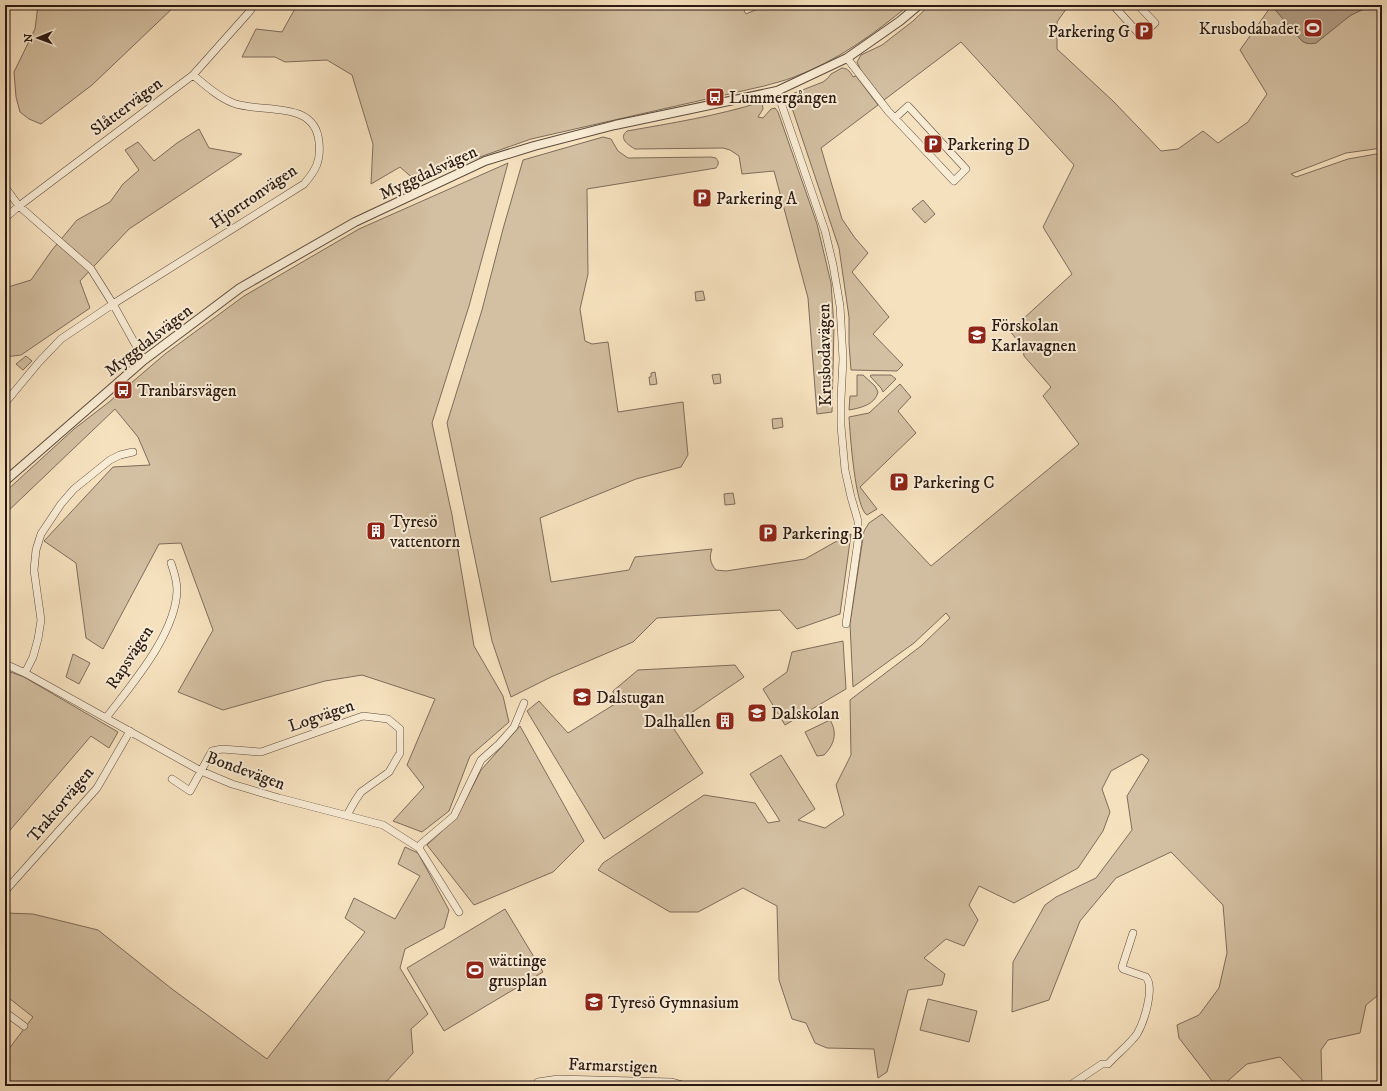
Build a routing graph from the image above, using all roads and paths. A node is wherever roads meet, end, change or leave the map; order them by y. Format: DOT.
graph roads {
  1 [pos="254,5"];
  2 [pos="919,5"];
  3 [pos="1113,5"];
  4 [pos="1138,5"];
  5 [pos="847,58"];
  6 [pos="193,75"];
  7 [pos="777,91"];
  8 [pos="895,118"];
  9 [pos="5,186"];
  10 [pos="19,206"];
  11 [pos="5,218"];
  12 [pos="112,304"];
  13 [pos="144,360"];
  14 [pos="5,403"];
  15 [pos="133,452"];
  16 [pos="5,481"];
  17 [pos="171,563"];
  18 [pos="846,624"];
  19 [pos="5,664"];
  20 [pos="25,673"];
  21 [pos="524,703"];
  22 [pos="106,718"];
  23 [pos="130,730"];
  24 [pos="201,771"];
  25 [pos="172,779"];
  26 [pos="347,815"];
  27 [pos="419,848"];
  28 [pos="5,891"];
  29 [pos="459,912"];
  30 [pos="1133,933"];
  31 [pos="5,1012"];
  32 [pos="24,1026"];
  33 [pos="538,1082"];
  34 [pos="686,1086"];
  35 [pos="1069,1086"];
  1 -- 6 [label="street, Slåttervägen"];
  2 -- 5 [label="street, Myggdalsvägen"];
  3 -- 4 [label="street"];
  5 -- 7 [label="street, Myggdalsvägen"];
  5 -- 8 [label="street"];
  6 -- 10 [label="street, Slåttervägen"];
  6 -- 12 [label="street, Hjortronvägen"];
  7 -- 13 [label="street, Myggdalsvägen"];
  7 -- 18 [label="street, Krusbodavägen"];
  8 -- 8 [label="street"];
  9 -- 10 [label="street"];
  10 -- 11 [label="street, Slåttervägen"];
  10 -- 12 [label="street"];
  12 -- 13 [label="street"];
  12 -- 14 [label="street"];
  13 -- 16 [label="street, Myggdalsvägen"];
  15 -- 20 [label="street"];
  17 -- 22 [label="street, Rapsvägen"];
  19 -- 20 [label="street, Bondevägen"];
  20 -- 22 [label="street, Bondevägen"];
  21 -- 27 [label="street"];
  22 -- 23 [label="street, Bondevägen"];
  23 -- 24 [label="street, Bondevägen"];
  23 -- 28 [label="street, Traktorvägen"];
  24 -- 25 [label="street"];
  24 -- 26 [label="street, Bondevägen"];
  24 -- 26 [label="street, Logvägen"];
  26 -- 27 [label="street, Bondevägen"];
  27 -- 29 [label="street, Bondevägen"];
  30 -- 35 [label="street"];
  31 -- 32 [label="street"];
  33 -- 34 [label="street, Farmarstigen"];
}
